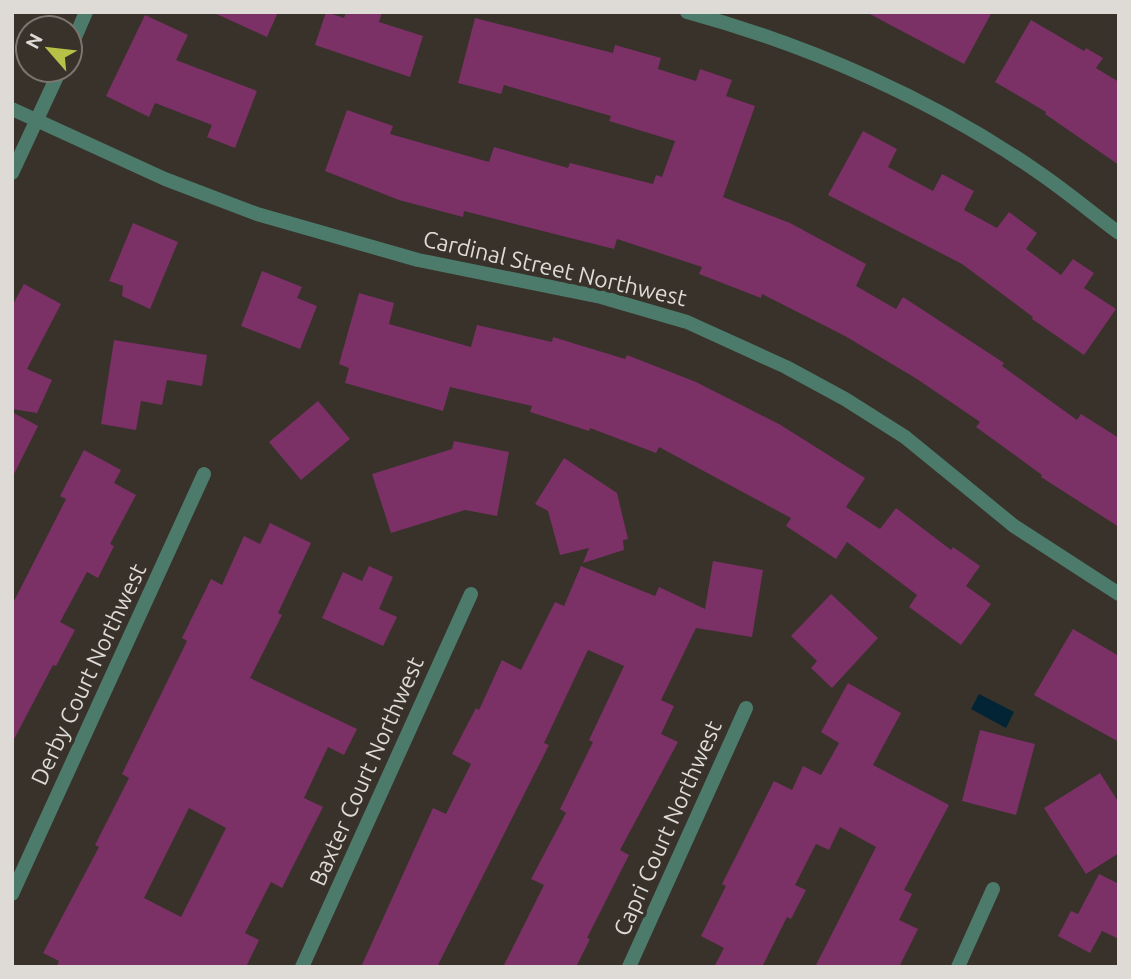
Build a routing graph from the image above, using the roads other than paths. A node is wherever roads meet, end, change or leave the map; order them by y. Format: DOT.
graph roads {
  1 [pos="687,12"];
  2 [pos="54,84"];
  3 [pos="12,109"];
  4 [pos="37,121"];
  5 [pos="12,173"];
  6 [pos="1119,233"];
  7 [pos="204,474"];
  8 [pos="471,594"];
  9 [pos="1119,594"];
  10 [pos="746,708"];
  11 [pos="993,889"];
  12 [pos="12,894"];
  13 [pos="302,967"];
  14 [pos="629,967"];
  15 [pos="958,967"];
  1 -- 6 [label="street"];
  2 -- 4 [label="street"];
  3 -- 4 [label="street, Cardinal Street Northwest"];
  4 -- 5 [label="street"];
  4 -- 9 [label="street, Cardinal Street Northwest"];
  7 -- 12 [label="street, Derby Court Northwest"];
  8 -- 13 [label="street, Baxter Court Northwest"];
  10 -- 14 [label="street, Capri Court Northwest"];
  11 -- 15 [label="street"];
}
